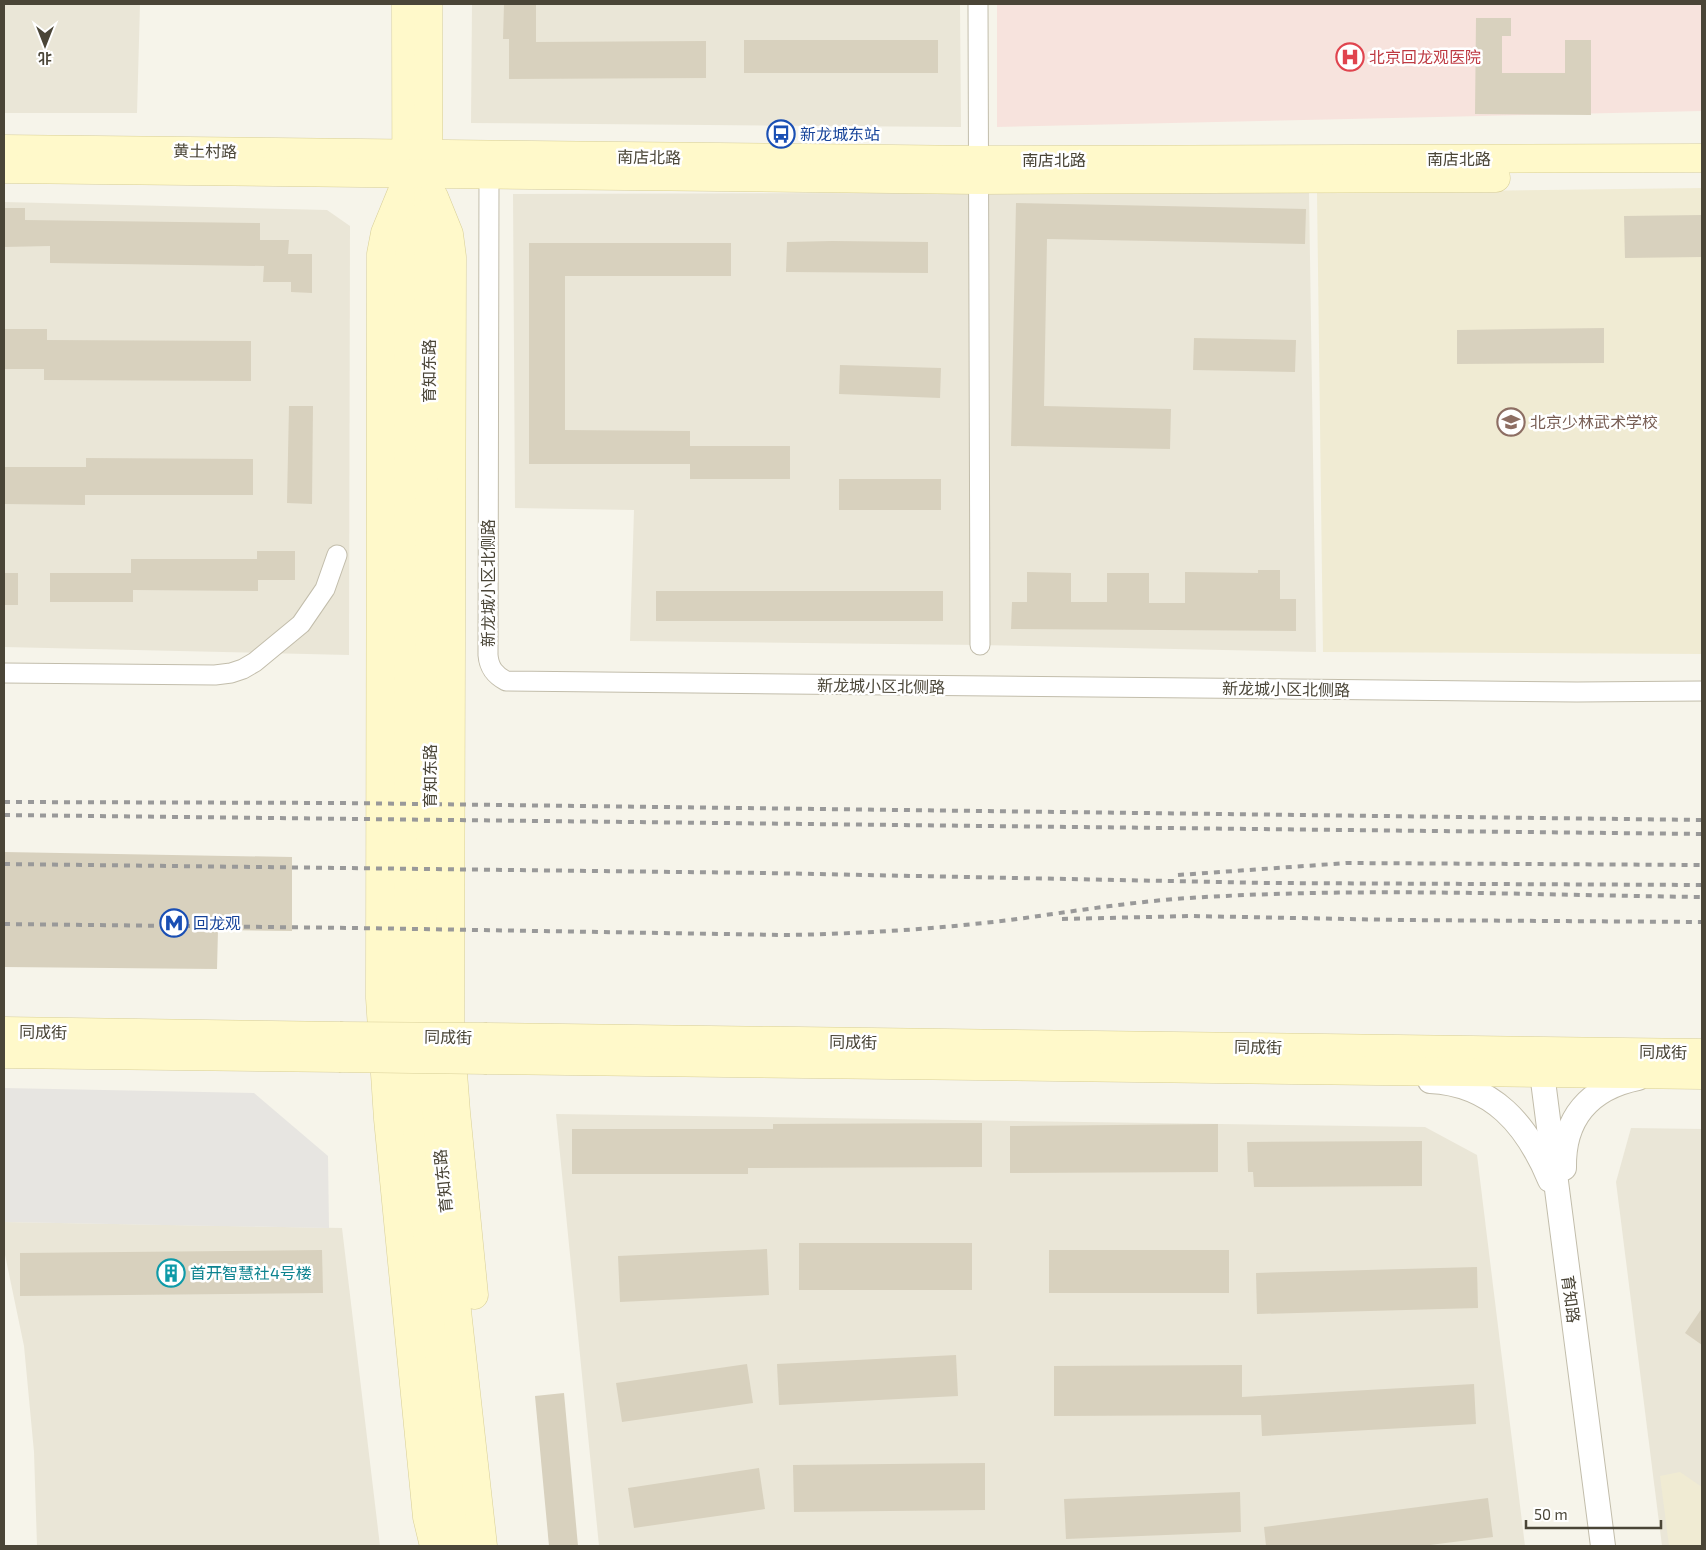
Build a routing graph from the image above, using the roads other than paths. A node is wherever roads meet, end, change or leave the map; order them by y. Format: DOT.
graph roads {
  1 [pos="406,4"];
  2 [pos="428,4"];
  3 [pos="978,4"];
  4 [pos="4,149"];
  5 [pos="1702,158"];
  6 [pos="417,164"];
  7 [pos="4,169"];
  8 [pos="979,170"];
  9 [pos="489,174"];
  10 [pos="1702,177"];
  11 [pos="337,555"];
  12 [pos="980,645"];
  13 [pos="4,673"];
  14 [pos="1702,691"];
  15 [pos="4,1032"];
  16 [pos="340,1047"];
  17 [pos="487,1049"];
  18 [pos="1702,1053"];
  19 [pos="4,1054"];
  20 [pos="1542,1062"];
  21 [pos="1262,1069"];
  22 [pos="1692,1075"];
  23 [pos="1562,1227"];
  24 [pos="1577,1346"];
  25 [pos="434,1546"];
  26 [pos="457,1546"];
  27 [pos="483,1546"];
  28 [pos="495,1546"];
  29 [pos="1603,1546"];
  1 -- 6 [label="main road, 育知东路"];
  2 -- 6 [label="main road, 育知东路"];
  3 -- 8 [label="street"];
  4 -- 6 [label="main road, 黄土村路"];
  5 -- 8 [label="main road, 南店北路"];
  6 -- 7 [label="main road, 黄土村路"];
  6 -- 8 [label="main road, 南店北路"];
  6 -- 9 [label="main road, 南店北路"];
  6 -- 25 [label="main road"];
  6 -- 26 [label="main road, 育知东路"];
  6 -- 27 [label="main road, 育知东路"];
  6 -- 28 [label="main road"];
  8 -- 9 [label="main road, 南店北路"];
  8 -- 10 [label="main road, 南店北路"];
  8 -- 12 [label="street"];
  9 -- 14 [label="street, 新龙城小区北侧路"];
  11 -- 13 [label="street"];
  15 -- 16 [label="main road, 同成街"];
  16 -- 17 [label="main road, 同成街, bridge"];
  16 -- 19 [label="main road, 同成街"];
  17 -- 20 [label="main road, 同成街"];
  17 -- 21 [label="main road, 同成街"];
  18 -- 20 [label="main road, 同成街"];
  20 -- 21 [label="main road, 同成街"];
  20 -- 22 [label="main road, 同成街"];
  20 -- 23 [label="street, 育知路"];
  21 -- 23 [label="street"];
  22 -- 24 [label="street"];
  23 -- 24 [label="street, 育知路"];
  24 -- 29 [label="street, 育知路"];
}
